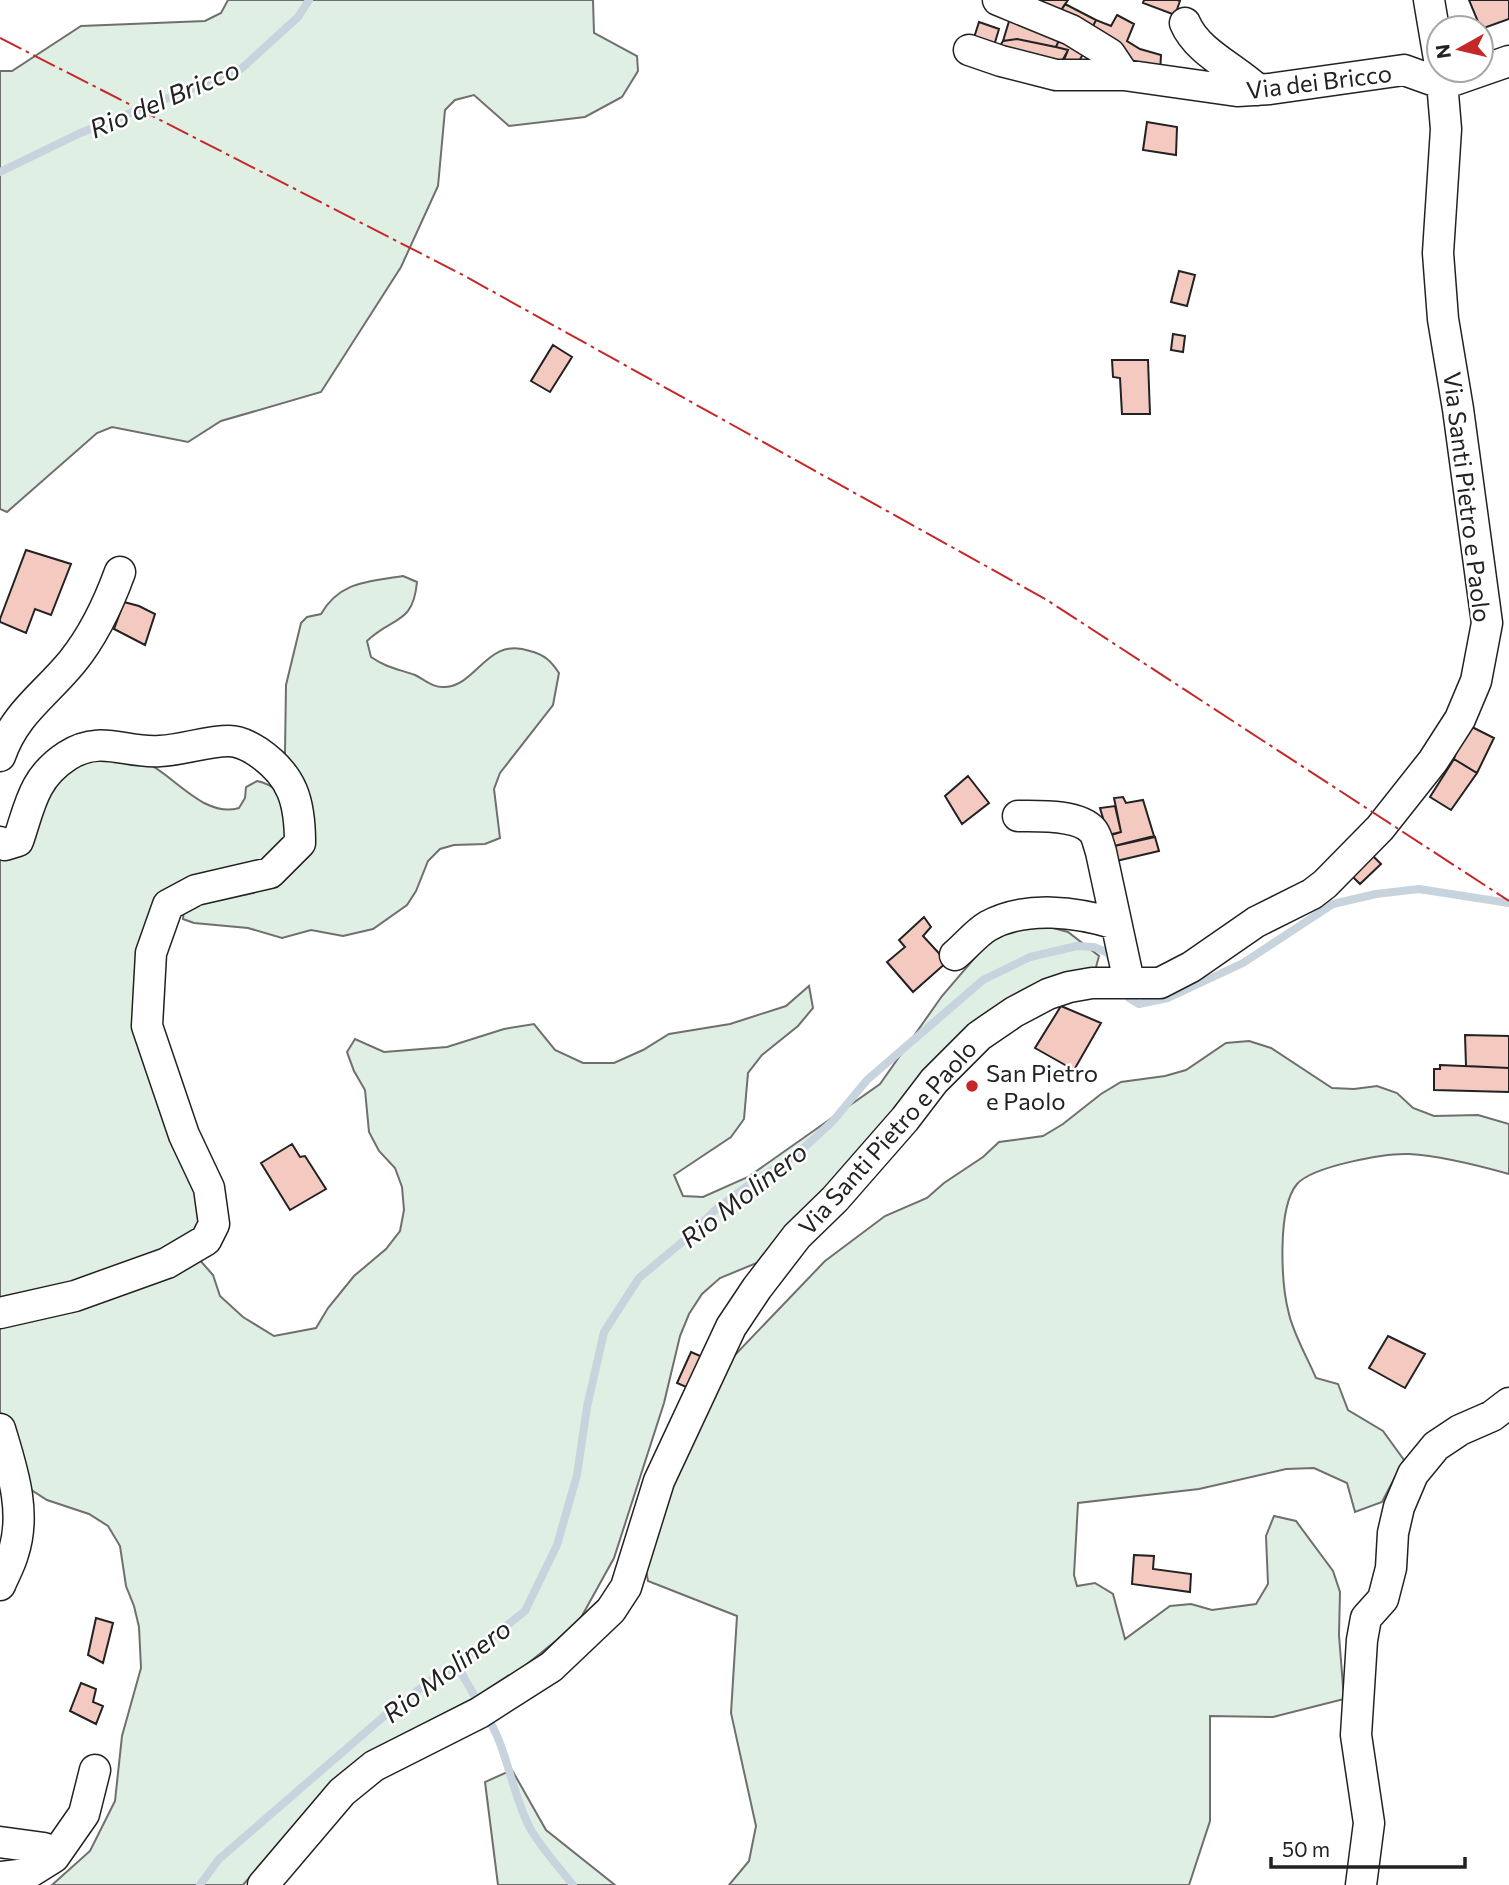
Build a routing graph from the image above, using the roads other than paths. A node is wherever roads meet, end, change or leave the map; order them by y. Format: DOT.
graph roads {
  1 [pos="998,0"];
  2 [pos="1185,23"];
  3 [pos="969,50"];
  4 [pos="1425,71"];
  5 [pos="1124,75"];
  6 [pos="1442,84"];
  7 [pos="1258,90"];
  8 [pos="120,572"];
  9 [pos="0,756"];
  10 [pos="1018,816"];
  11 [pos="0,842"];
  12 [pos="1116,924"];
  13 [pos="955,955"];
  14 [pos="1120,983"];
  15 [pos="0,1312"];
  16 [pos="1509,1403"];
  17 [pos="0,1429"];
  18 [pos="0,1585"];
  19 [pos="95,1770"];
  20 [pos="0,1842"];
  21 [pos="54,1857"];
  22 [pos="0,1877"];
  23 [pos="263,1885"];
  24 [pos="1362,1885"];
  1 -- 5 [label="street"];
  2 -- 7 [label="street"];
  3 -- 5 [label="street, Via dei Bricco"];
  4 -- 7 [label="street, Via dei Bricco"];
  5 -- 7 [label="street, Via dei Bricco"];
  6 -- 14 [label="street, Via Santi Pietro e Paolo"];
  8 -- 9 [label="street"];
  10 -- 12 [label="street"];
  11 -- 15 [label="street"];
  12 -- 13 [label="street"];
  12 -- 14 [label="street"];
  14 -- 23 [label="street, Via Santi Pietro e Paolo"];
  16 -- 24 [label="street"];
  17 -- 18 [label="street"];
  19 -- 21 [label="street"];
  20 -- 21 [label="street"];
  21 -- 22 [label="street"];
}
